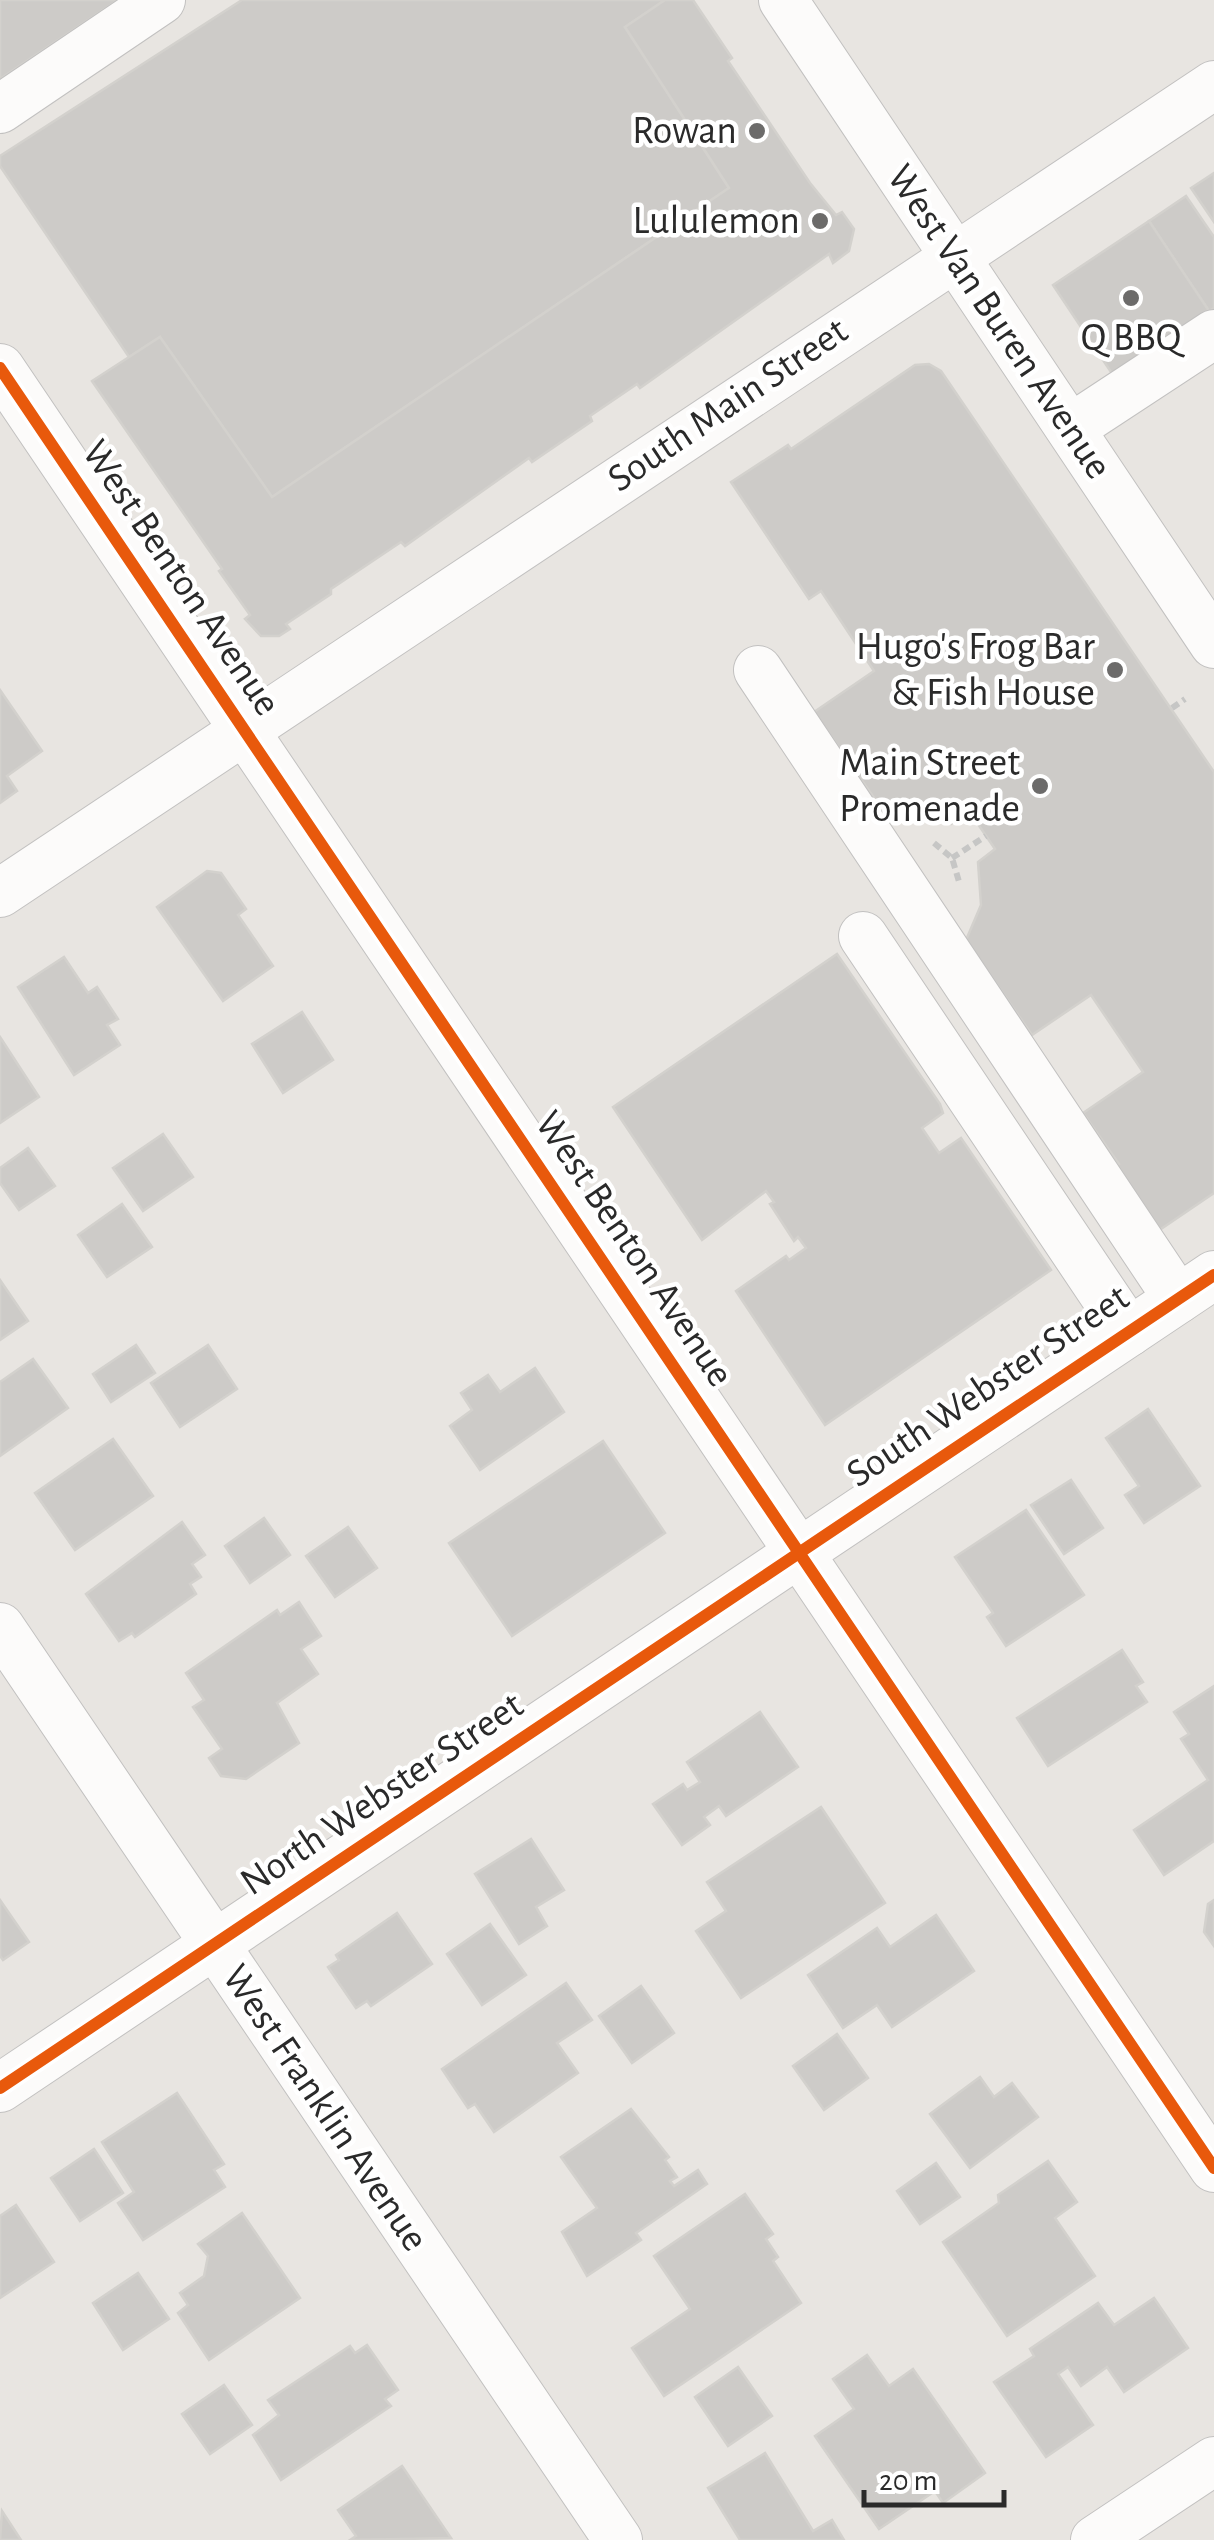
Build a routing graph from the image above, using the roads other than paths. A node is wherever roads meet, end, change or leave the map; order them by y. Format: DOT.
graph roads {
  1 [pos="161,0"];
  2 [pos="783,0"];
  3 [pos="1214,85"];
  4 [pos="0,109"];
  5 [pos="956,258"];
  6 [pos="1214,334"];
  7 [pos="0,368"];
  8 [pos="1071,428"];
  9 [pos="1214,644"];
  10 [pos="758,670"];
  11 [pos="244,728"];
  12 [pos="0,892"];
  13 [pos="863,936"];
  14 [pos="1196,1287"];
  15 [pos="1129,1332"];
  16 [pos="798,1551"];
  17 [pos="0,1627"];
  18 [pos="215,1945"];
  19 [pos="0,2088"];
  20 [pos="1214,2168"];
  21 [pos="1214,2462"];
  22 [pos="618,2540"];
  23 [pos="1095,2540"];
  1 -- 4 [label="street"];
  2 -- 5 [label="street, West Van Buren Avenue"];
  3 -- 5 [label="street, South Main Street"];
  5 -- 8 [label="street, West Van Buren Avenue"];
  5 -- 11 [label="street, South Main Street"];
  6 -- 8 [label="street"];
  7 -- 11 [label="street, West Benton Avenue"];
  8 -- 9 [label="street, West Van Buren Avenue"];
  10 -- 14 [label="street"];
  11 -- 12 [label="street, South Main Street"];
  11 -- 16 [label="street, West Benton Avenue"];
  13 -- 15 [label="street"];
  14 -- 15 [label="street, South Webster Street"];
  15 -- 16 [label="street, South Webster Street"];
  16 -- 18 [label="street, North Webster Street"];
  16 -- 20 [label="street, West Benton Avenue"];
  17 -- 18 [label="street, West Franklin Avenue"];
  18 -- 19 [label="street, North Webster Street"];
  18 -- 22 [label="street, West Franklin Avenue"];
  21 -- 23 [label="street"];
}
